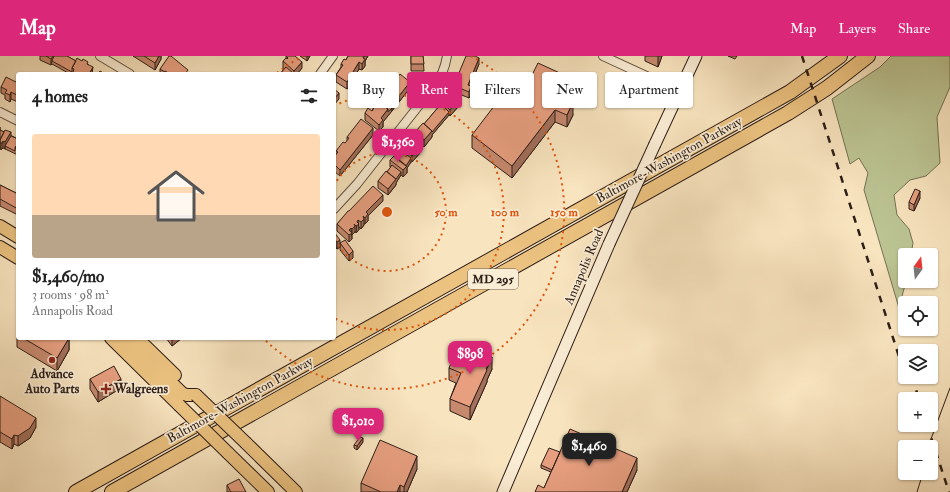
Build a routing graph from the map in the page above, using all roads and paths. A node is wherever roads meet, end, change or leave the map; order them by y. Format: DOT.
graph roads {
  1 [pos="100,56"];
  2 [pos="333,56"];
  3 [pos="447,56"];
  4 [pos="603,56"];
  5 [pos="696,56"];
  6 [pos="840,56"];
  7 [pos="868,56"];
  8 [pos="127,72"];
  9 [pos="321,72"];
  10 [pos="638,72"];
  11 [pos="688,72"];
  12 [pos="671,108"];
  13 [pos="0,112"];
  14 [pos="16,120"];
  15 [pos="336,207"];
  16 [pos="0,226"];
  17 [pos="16,235"];
  18 [pos="0,247"];
  19 [pos="16,257"];
  20 [pos="113,340"];
  21 [pos="127,340"];
  22 [pos="139,340"];
  23 [pos="196,395"];
  24 [pos="76,492"];
  25 [pos="112,492"];
  26 [pos="268,492"];
  27 [pos="296,492"];
  28 [pos="503,492"];
  1 -- 8 [label="street"];
  2 -- 9 [label="street"];
  3 -- 15 [label="street"];
  4 -- 10 [label="street"];
  5 -- 11 [label="main road, Annapolis Road"];
  6 -- 24 [label="highway, Baltimore-Washington Parkway / MD 295"];
  7 -- 25 [label="highway, Baltimore-Washington Parkway / MD 295"];
  12 -- 28 [label="main road, Annapolis Road, bridge"];
  13 -- 14 [label="street"];
  16 -- 17 [label="main road"];
  18 -- 19 [label="main road"];
  20 -- 26 [label="main road, bridge"];
  21 -- 23 [label="main road"];
  22 -- 23 [label="main road"];
  23 -- 27 [label="main road, bridge"];
}
